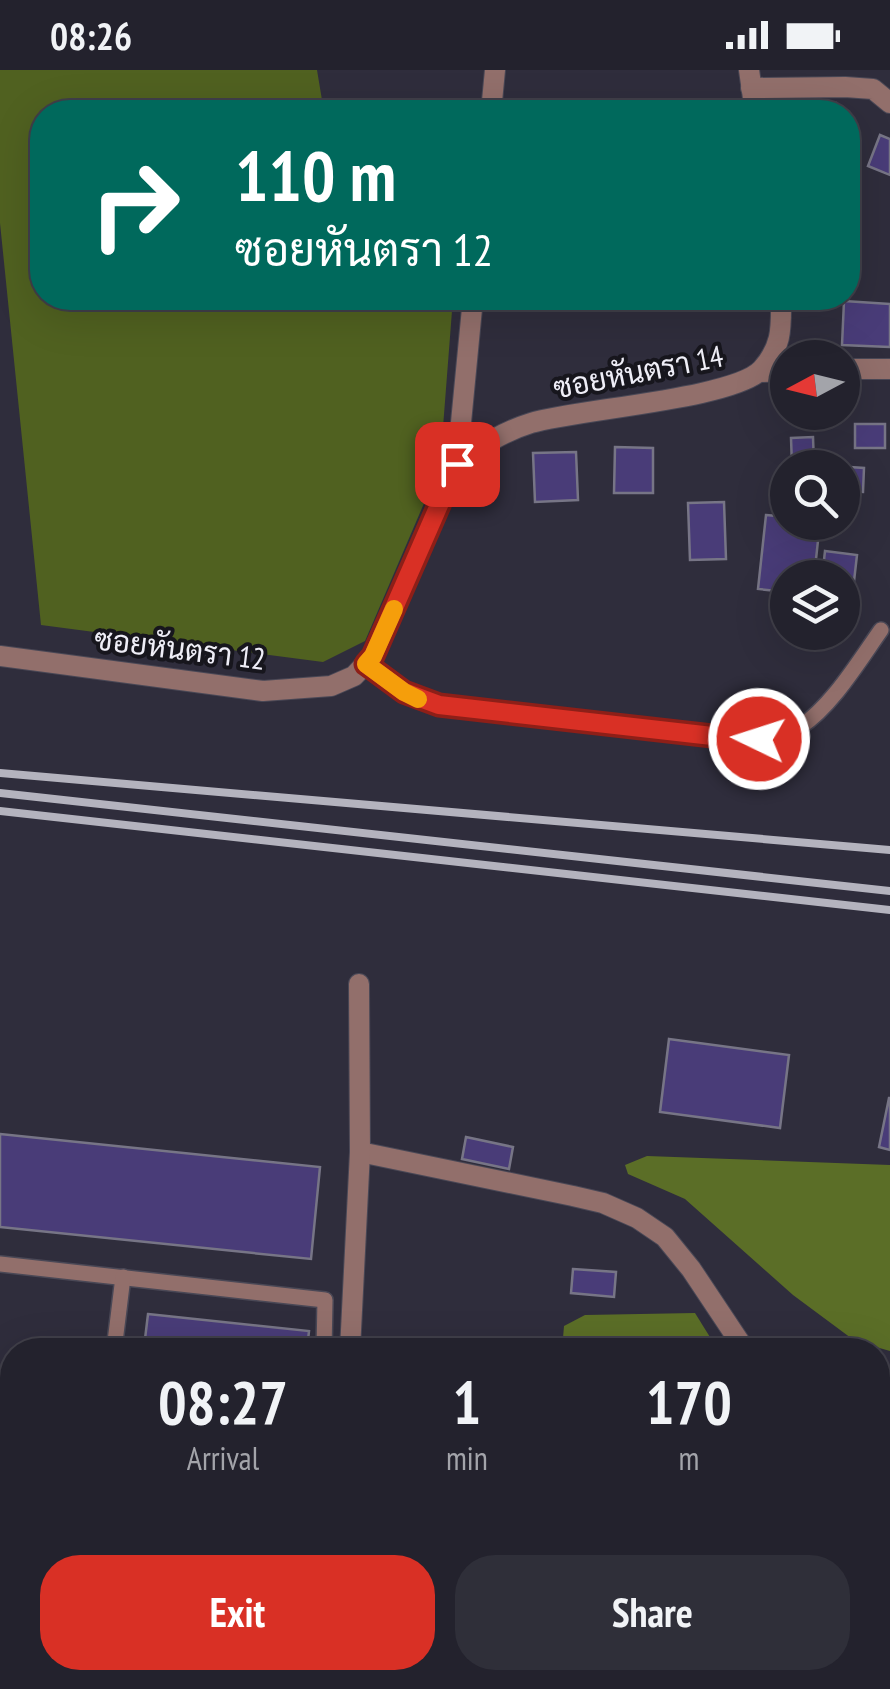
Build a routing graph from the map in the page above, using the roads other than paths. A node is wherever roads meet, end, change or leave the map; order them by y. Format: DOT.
graph roads {
  1 [pos="495,70"];
  2 [pos="750,79"];
  3 [pos="882,85"];
  4 [pos="492,100"];
  5 [pos="890,103"];
  6 [pos="472,310"];
  7 [pos="782,310"];
  8 [pos="860,368"];
  9 [pos="890,369"];
  10 [pos="760,372"];
  11 [pos="770,372"];
  12 [pos="457,464"];
  13 [pos="881,630"];
  14 [pos="0,656"];
  15 [pos="366,664"];
  16 [pos="359,984"];
  17 [pos="360,1152"];
  18 [pos="0,1264"];
  19 [pos="123,1278"];
  20 [pos="116,1338"];
  21 [pos="324,1338"];
  22 [pos="351,1338"];
  23 [pos="737,1338"];
  1 -- 4 [label="street"];
  2 -- 3 [label="street"];
  3 -- 5 [label="street"];
  6 -- 12 [label="street"];
  7 -- 10 [label="street, ซอยหันตรา 14"];
  8 -- 9 [label="street"];
  10 -- 11 [label="street"];
  10 -- 12 [label="street, ซอยหันตรา 14"];
  12 -- 15 [label="street"];
  13 -- 15 [label="lane"];
  14 -- 15 [label="street, ซอยหันตรา 12"];
  16 -- 17 [label="street"];
  17 -- 22 [label="street"];
  17 -- 23 [label="street"];
  18 -- 19 [label="lane"];
  19 -- 20 [label="lane"];
  19 -- 21 [label="lane"];
}
